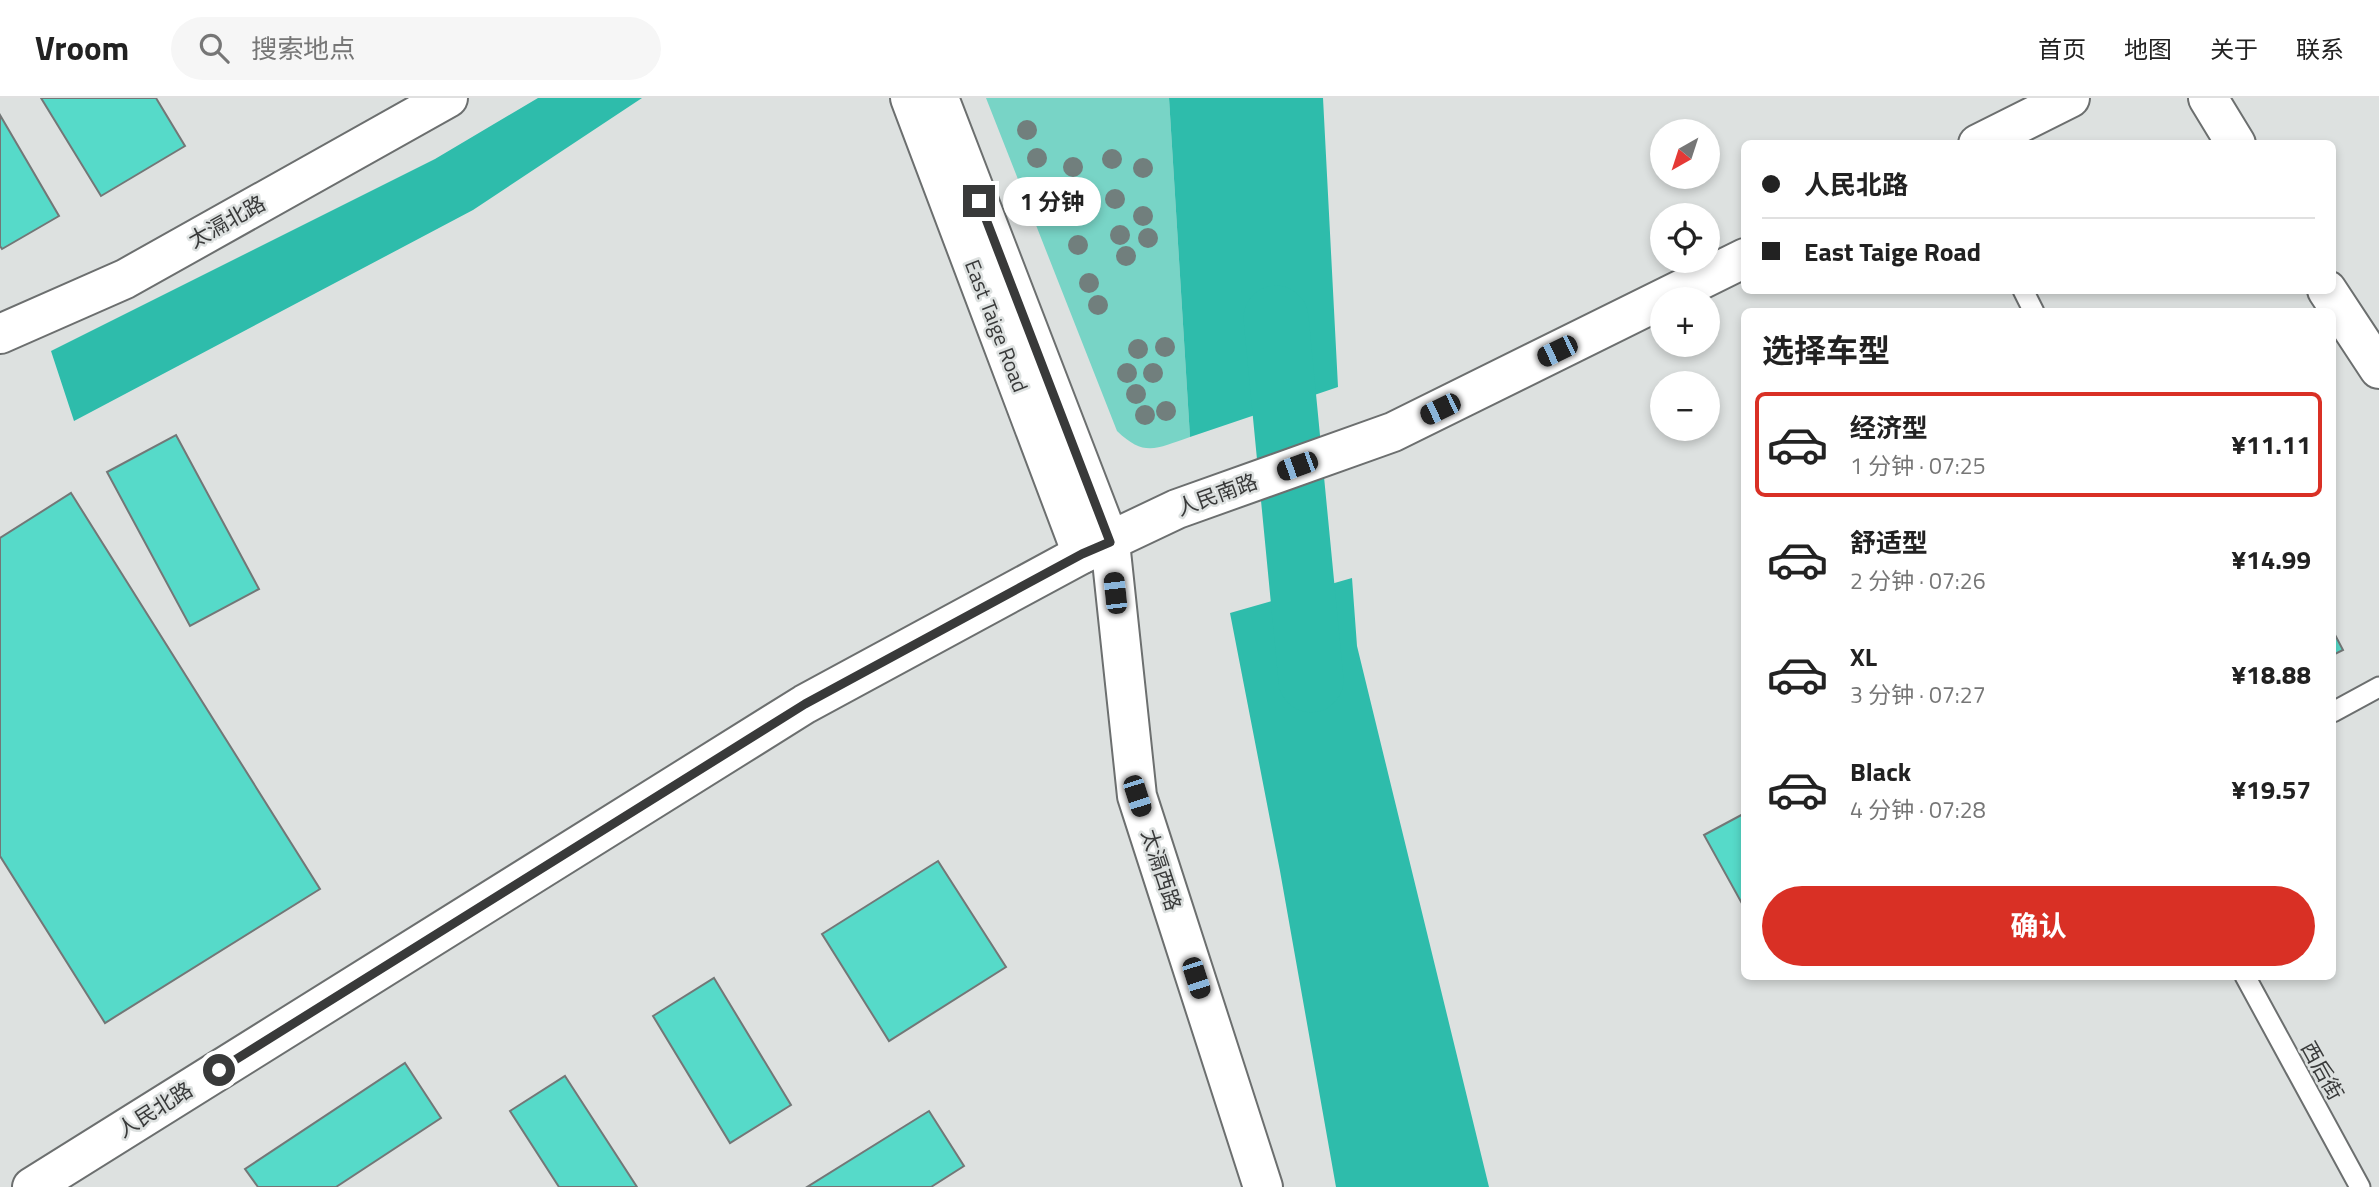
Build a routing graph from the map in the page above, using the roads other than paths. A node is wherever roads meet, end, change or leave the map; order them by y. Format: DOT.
graph roads {
  1 [pos="447,98"];
  2 [pos="910,98"];
  3 [pos="939,98"];
  4 [pos="2070,98"];
  5 [pos="2208,98"];
  6 [pos="1986,140"];
  7 [pos="2234,140"];
  8 [pos="1741,260"];
  9 [pos="2330,294"];
  10 [pos="0,334"];
  11 [pos="2379,369"];
  12 [pos="1096,548"];
  13 [pos="2379,687"];
  14 [pos="2336,710"];
  15 [pos="2247,980"];
  16 [pos="32,1187"];
  17 [pos="1263,1187"];
  18 [pos="2360,1187"];
  1 -- 10 [label="main road, 太滆北路"];
  2 -- 12 [label="main road, East Taige Road"];
  3 -- 12 [label="main road, East Taige Road"];
  4 -- 6 [label="main road"];
  5 -- 7 [label="main road"];
  8 -- 12 [label="main road, 人民南路"];
  9 -- 11 [label="main road"];
  12 -- 16 [label="main road, 人民北路"];
  12 -- 17 [label="main road, 太滆西路"];
  13 -- 14 [label="lane"];
  15 -- 18 [label="lane, 西后街"];
}
